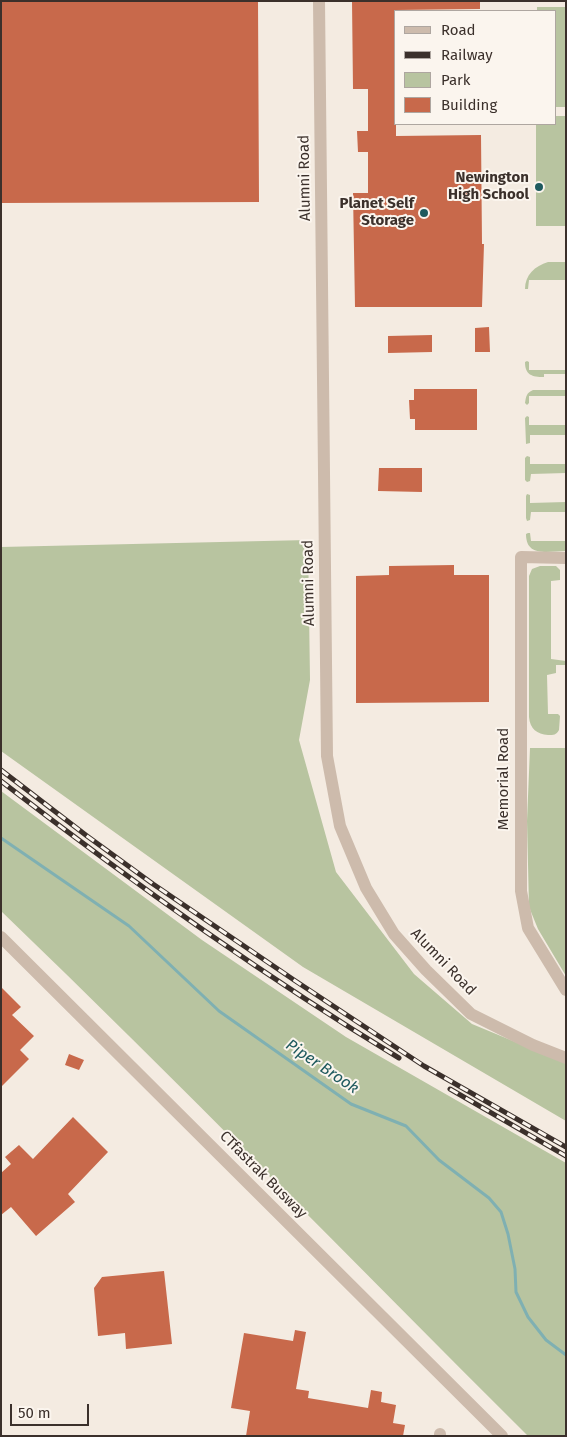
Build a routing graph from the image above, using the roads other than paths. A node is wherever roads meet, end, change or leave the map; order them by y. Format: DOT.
graph roads {
  1 [pos="319,1"];
  2 [pos="566,558"];
  3 [pos="1,937"];
  4 [pos="566,990"];
  5 [pos="566,1058"];
  6 [pos="502,1436"];
  1 -- 5 [label="street, Alumni Road"];
  2 -- 4 [label="street, Memorial Road"];
  3 -- 6 [label="street, CTfastrak Busway"];
}
